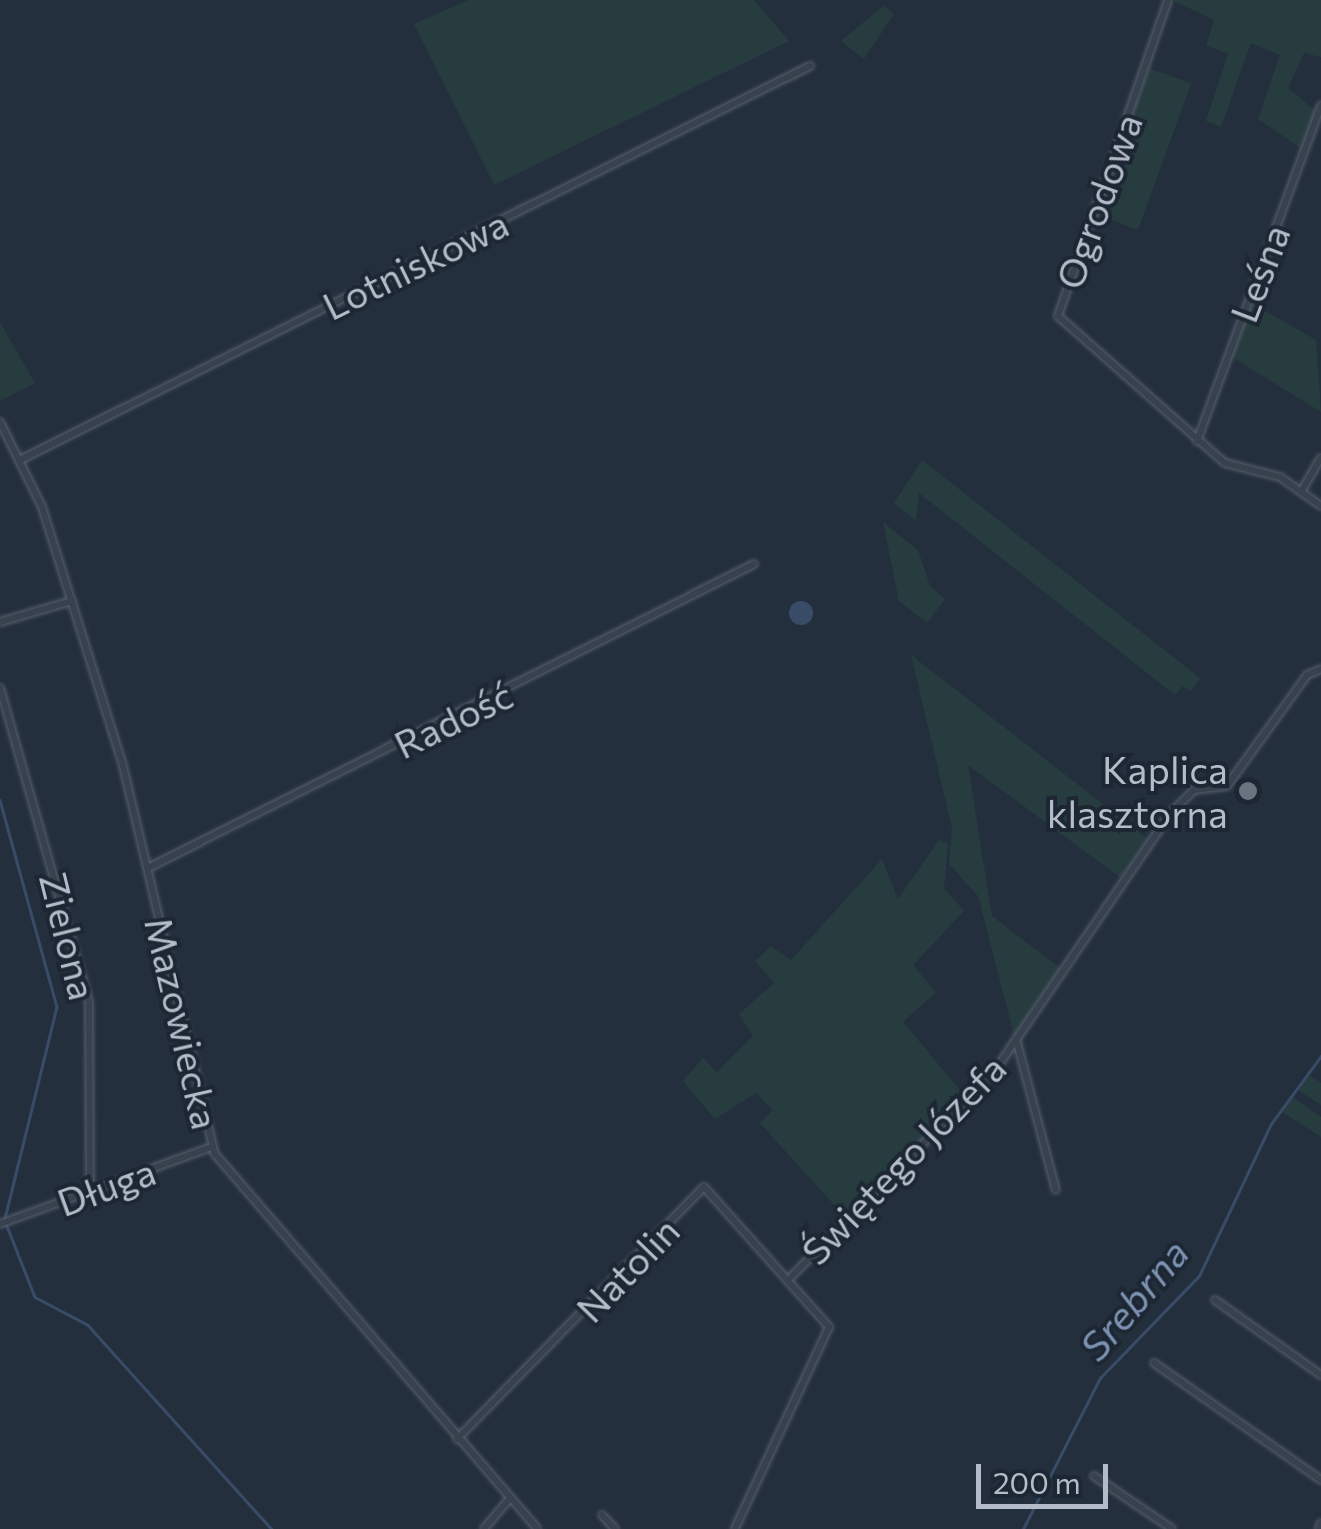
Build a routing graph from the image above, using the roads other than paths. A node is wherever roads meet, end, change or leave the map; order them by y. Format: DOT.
graph roads {
  1 [pos="1168,0"];
  2 [pos="810,66"];
  3 [pos="1321,105"];
  4 [pos="0,422"];
  5 [pos="1197,441"];
  6 [pos="1321,458"];
  7 [pos="20,460"];
  8 [pos="1301,492"];
  9 [pos="1321,506"];
  10 [pos="754,564"];
  11 [pos="72,601"];
  12 [pos="0,622"];
  13 [pos="1321,669"];
  14 [pos="0,688"];
  15 [pos="148,868"];
  16 [pos="1016,1039"];
  17 [pos="212,1148"];
  18 [pos="1056,1190"];
  19 [pos="90,1191"];
  20 [pos="0,1224"];
  21 [pos="789,1278"];
  22 [pos="1215,1300"];
  23 [pos="1154,1363"];
  24 [pos="1321,1375"];
  25 [pos="456,1438"];
  26 [pos="1094,1476"];
  27 [pos="1321,1480"];
  28 [pos="510,1498"];
  29 [pos="602,1516"];
  30 [pos="484,1529"];
  31 [pos="537,1529"];
  32 [pos="615,1529"];
  33 [pos="735,1529"];
  34 [pos="1172,1529"];
  1 -- 5 [label="street, Ogrodowa"];
  2 -- 7 [label="street, Lotniskowa"];
  3 -- 5 [label="street, Leśna"];
  4 -- 7 [label="street, Mazowiecka"];
  5 -- 8 [label="street, Ogrodowa"];
  6 -- 8 [label="street"];
  7 -- 11 [label="street, Mazowiecka"];
  8 -- 9 [label="street, Ogrodowa"];
  10 -- 15 [label="street, Radość"];
  11 -- 12 [label="street"];
  11 -- 15 [label="street, Mazowiecka"];
  13 -- 16 [label="street, Świętego Józefa"];
  14 -- 19 [label="street, Zielona"];
  15 -- 17 [label="street, Mazowiecka"];
  16 -- 18 [label="street, Świętego Józefa"];
  16 -- 21 [label="street, Świętego Józefa"];
  17 -- 19 [label="street, Długa"];
  17 -- 25 [label="street, Mazowiecka"];
  19 -- 20 [label="street, Długa"];
  21 -- 25 [label="street, Natolin"];
  21 -- 33 [label="street"];
  22 -- 24 [label="street"];
  23 -- 27 [label="street"];
  25 -- 28 [label="street, Mazowiecka"];
  26 -- 34 [label="street"];
  28 -- 30 [label="street"];
  28 -- 31 [label="street, Mazowiecka"];
  29 -- 32 [label="street"];
}
